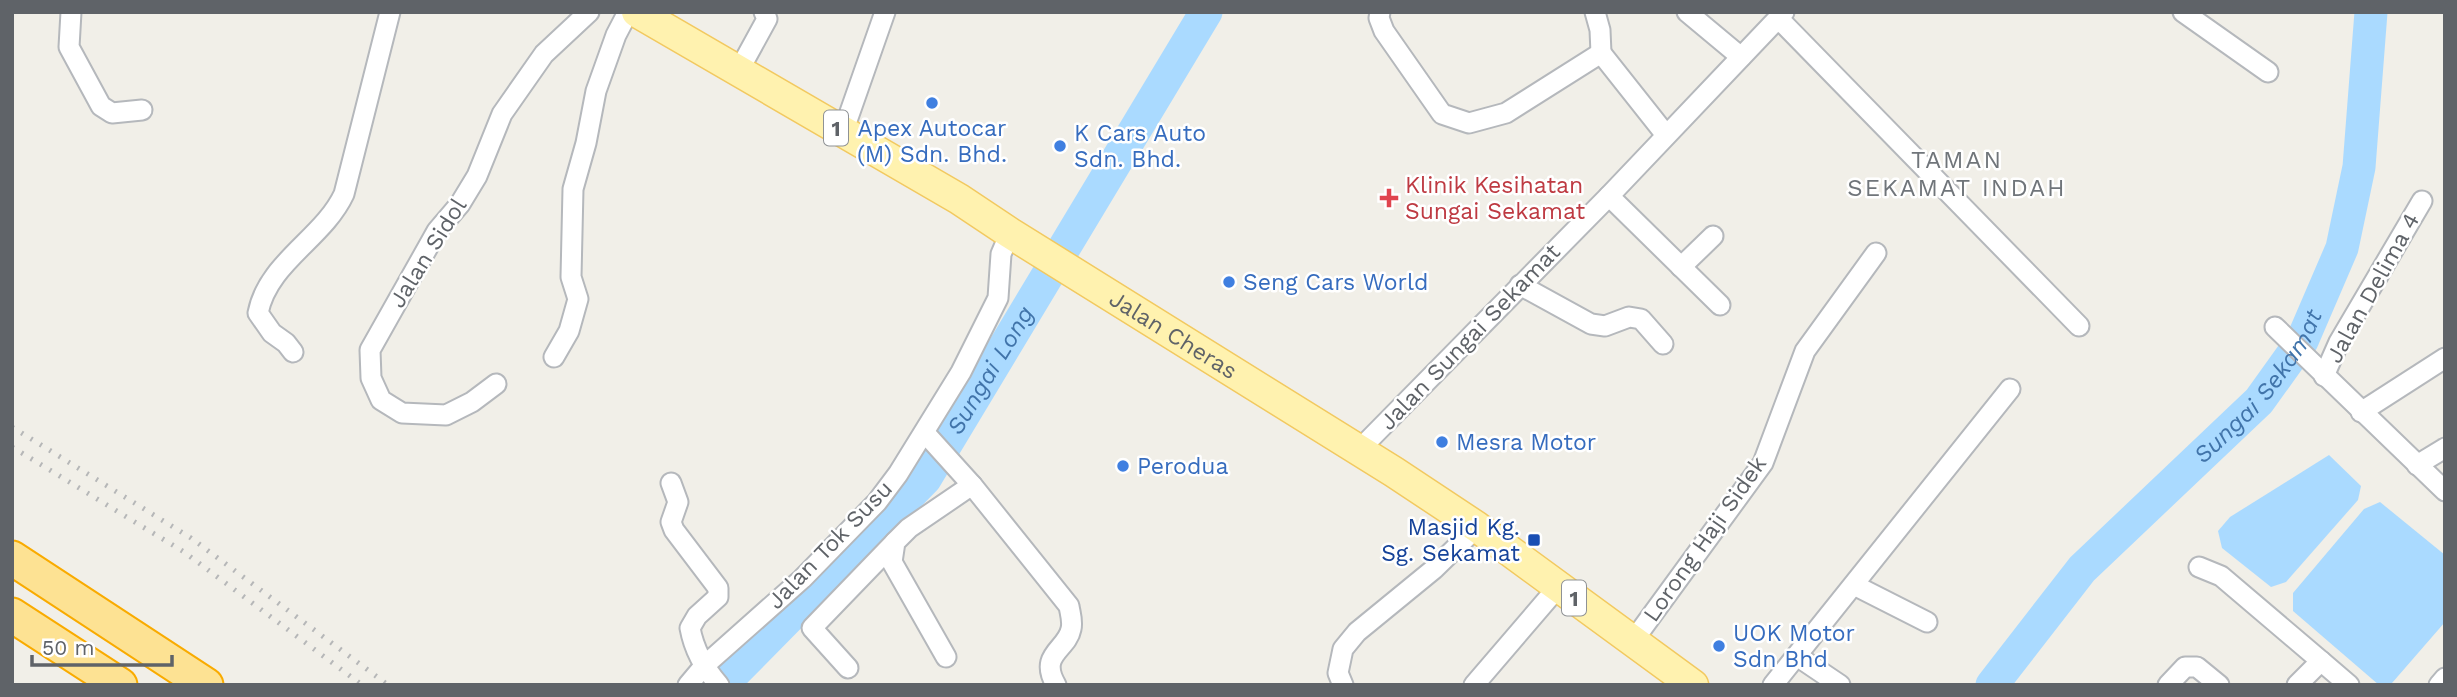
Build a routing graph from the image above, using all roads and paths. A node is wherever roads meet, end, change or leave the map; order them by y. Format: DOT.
graph roads {
  1 [pos="71,12"];
  2 [pos="390,12"];
  3 [pos="589,12"];
  4 [pos="628,12"];
  5 [pos="637,12"];
  6 [pos="764,12"];
  7 [pos="885,12"];
  8 [pos="1380,12"];
  9 [pos="1595,12"];
  10 [pos="1687,12"];
  11 [pos="2183,12"];
  12 [pos="1781,15"];
  13 [pos="673,22"];
  14 [pos="1601,53"];
  15 [pos="1741,57"];
  16 [pos="738,72"];
  17 [pos="2268,72"];
  18 [pos="142,110"];
  19 [pos="843,132"];
  20 [pos="1666,135"];
  21 [pos="1609,196"];
  22 [pos="2422,201"];
  23 [pos="1713,236"];
  24 [pos="1022,241"];
  25 [pos="1876,253"];
  26 [pos="1681,267"];
  27 [pos="1520,285"];
  28 [pos="1720,305"];
  29 [pos="2078,326"];
  30 [pos="2275,327"];
  31 [pos="1662,344"];
  32 [pos="293,352"];
  33 [pos="554,357"];
  34 [pos="2445,358"];
  35 [pos="2324,376"];
  36 [pos="496,384"];
  37 [pos="2010,389"];
  38 [pos="2361,412"];
  39 [pos="929,438"];
  40 [pos="2445,448"];
  41 [pos="1359,450"];
  42 [pos="2417,466"];
  43 [pos="969,482"];
  44 [pos="671,483"];
  45 [pos="2445,491"];
  46 [pos="1477,527"];
  47 [pos="895,542"];
  48 [pos="12,558"];
  49 [pos="2199,567"];
  50 [pos="1854,585"];
  51 [pos="1558,587"];
  52 [pos="12,615"];
  53 [pos="1927,622"];
  54 [pos="1633,641"];
  55 [pos="1797,656"];
  56 [pos="946,657"];
  57 [pos="2321,661"];
  58 [pos="848,668"];
  59 [pos="710,675"];
  60 [pos="2445,678"];
  61 [pos="120,685"];
  62 [pos="206,685"];
  63 [pos="688,685"];
  64 [pos="1056,685"];
  65 [pos="1343,685"];
  66 [pos="1474,685"];
  67 [pos="1693,685"];
  68 [pos="1773,685"];
  69 [pos="1840,685"];
  70 [pos="2168,685"];
  71 [pos="2218,685"];
  72 [pos="2297,685"];
  73 [pos="2349,685"];
  74 [pos="2439,685"];
  1 -- 18 [label="street"];
  2 -- 32 [label="street"];
  3 -- 36 [label="street, Jalan Sidol"];
  4 -- 33 [label="street"];
  5 -- 13 [label="main road, Jalan Cheras / 1"];
  6 -- 16 [label="street"];
  7 -- 19 [label="street"];
  8 -- 14 [label="street"];
  9 -- 14 [label="street"];
  10 -- 15 [label="street"];
  11 -- 17 [label="street"];
  12 -- 15 [label="street, Jalan Sungai Sekamat"];
  12 -- 29 [label="street"];
  13 -- 16 [label="main road, Jalan Cheras / 1"];
  14 -- 20 [label="street"];
  15 -- 20 [label="street, Jalan Sungai Sekamat"];
  16 -- 19 [label="main road, Jalan Cheras / 1"];
  19 -- 24 [label="main road, Jalan Cheras / 1"];
  20 -- 21 [label="street, Jalan Sungai Sekamat"];
  21 -- 26 [label="street"];
  21 -- 27 [label="street, Jalan Sungai Sekamat"];
  22 -- 35 [label="street, Jalan Delima 4"];
  23 -- 26 [label="street"];
  24 -- 39 [label="street, Jalan Tok Susu"];
  24 -- 41 [label="main road, Jalan Cheras / 1"];
  25 -- 54 [label="street, Lorong Haji Sidek"];
  26 -- 28 [label="street"];
  27 -- 31 [label="street"];
  27 -- 41 [label="street, Jalan Sungai Sekamat"];
  30 -- 35 [label="street"];
  34 -- 38 [label="street"];
  35 -- 38 [label="street, Jalan Delima 4"];
  37 -- 50 [label="street"];
  38 -- 42 [label="street, Jalan Delima 4"];
  39 -- 43 [label="street"];
  39 -- 59 [label="street, Jalan Tok Susu"];
  40 -- 42 [label="street"];
  41 -- 46 [label="main road, Jalan Cheras / 1"];
  42 -- 45 [label="street, Jalan Delima 4"];
  43 -- 47 [label="street"];
  43 -- 64 [label="street"];
  44 -- 59 [label="street"];
  46 -- 51 [label="main road, Jalan Cheras / 1"];
  46 -- 65 [label="street"];
  47 -- 56 [label="street"];
  47 -- 58 [label="street"];
  48 -- 62 [label="highway"];
  49 -- 57 [label="street"];
  50 -- 53 [label="street"];
  50 -- 55 [label="street"];
  51 -- 54 [label="main road, Jalan Cheras / 1"];
  51 -- 66 [label="street"];
  52 -- 61 [label="highway"];
  54 -- 67 [label="main road, Jalan Cheras / 1"];
  55 -- 68 [label="street"];
  55 -- 69 [label="street"];
  57 -- 72 [label="street"];
  57 -- 73 [label="street"];
  59 -- 63 [label="street, Jalan Tok Susu"];
  60 -- 74 [label="street"];
  70 -- 71 [label="street"];
}
